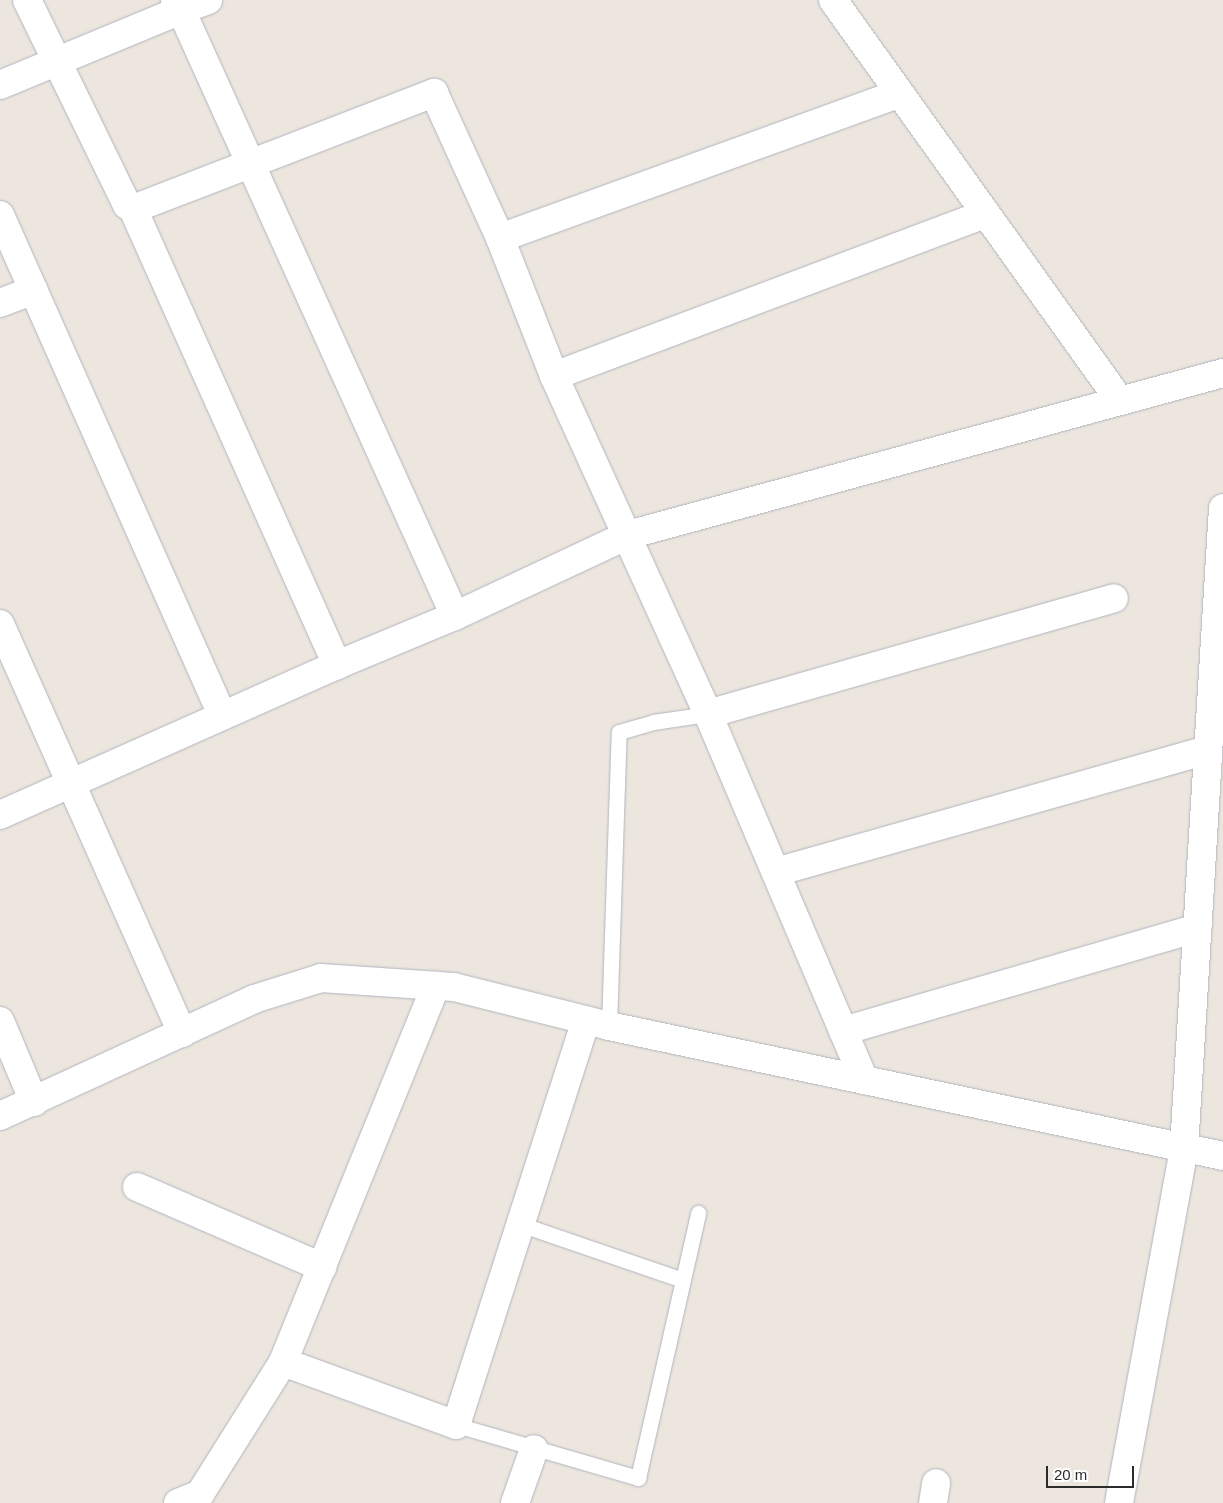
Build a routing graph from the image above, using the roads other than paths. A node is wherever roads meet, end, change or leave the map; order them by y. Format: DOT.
graph roads {
  1 [pos="27,0"];
  2 [pos="208,0"];
  3 [pos="833,0"];
  4 [pos="178,5"];
  5 [pos="58,60"];
  6 [pos="0,85"];
  7 [pos="898,94"];
  8 [pos="250,162"];
  9 [pos="133,209"];
  10 [pos="986,214"];
  11 [pos="0,215"];
  12 [pos="500,238"];
  13 [pos="34,290"];
  14 [pos="0,303"];
  15 [pos="1223,373"];
  16 [pos="554,376"];
  17 [pos="1120,401"];
  18 [pos="1223,508"];
  19 [pos="628,535"];
  20 [pos="1114,598"];
  21 [pos="455,616"];
  22 [pos="0,624"];
  23 [pos="337,664"];
  24 [pos="708,714"];
  25 [pos="222,716"];
  26 [pos="1208,750"];
  27 [pos="71,783"];
  28 [pos="0,815"];
  29 [pos="776,872"];
  30 [pos="1197,928"];
  31 [pos="436,986"];
  32 [pos="0,1020"];
  33 [pos="598,1023"];
  34 [pos="843,1032"];
  35 [pos="182,1033"];
  36 [pos="864,1080"];
  37 [pos="34,1102"];
  38 [pos="0,1116"];
  39 [pos="1184,1148"];
  40 [pos="1223,1156"];
  41 [pos="137,1186"];
  42 [pos="698,1213"];
  43 [pos="520,1224"];
  44 [pos="322,1267"];
  45 [pos="682,1280"];
  46 [pos="283,1362"];
  47 [pos="456,1425"];
  48 [pos="534,1449"];
  49 [pos="178,1503"];
  50 [pos="516,1503"];
  51 [pos="1119,1503"];
  1 -- 5 [label="street"];
  2 -- 4 [label="street"];
  3 -- 7 [label="street"];
  4 -- 5 [label="street"];
  4 -- 8 [label="street"];
  5 -- 6 [label="street"];
  5 -- 9 [label="street"];
  7 -- 10 [label="street"];
  7 -- 12 [label="street"];
  8 -- 9 [label="street"];
  8 -- 12 [label="street"];
  8 -- 21 [label="street"];
  9 -- 23 [label="street"];
  10 -- 16 [label="street"];
  10 -- 17 [label="street"];
  11 -- 13 [label="street"];
  12 -- 16 [label="street"];
  13 -- 14 [label="street"];
  13 -- 25 [label="street"];
  15 -- 17 [label="street"];
  16 -- 19 [label="street"];
  17 -- 19 [label="street"];
  18 -- 26 [label="street"];
  19 -- 21 [label="street"];
  19 -- 24 [label="street"];
  20 -- 24 [label="street"];
  21 -- 23 [label="street"];
  22 -- 27 [label="street"];
  23 -- 25 [label="street"];
  24 -- 29 [label="street"];
  24 -- 33 [label="lane"];
  25 -- 27 [label="street"];
  26 -- 29 [label="street"];
  26 -- 30 [label="street"];
  27 -- 28 [label="street"];
  27 -- 35 [label="street"];
  29 -- 34 [label="street"];
  30 -- 34 [label="street"];
  30 -- 39 [label="street"];
  31 -- 33 [label="street"];
  31 -- 35 [label="street"];
  31 -- 44 [label="street"];
  32 -- 37 [label="street"];
  33 -- 36 [label="street"];
  33 -- 43 [label="street"];
  34 -- 36 [label="street"];
  35 -- 37 [label="street"];
  36 -- 39 [label="street"];
  37 -- 38 [label="street"];
  39 -- 40 [label="street"];
  39 -- 51 [label="street"];
  41 -- 44 [label="street"];
  42 -- 45 [label="lane"];
  43 -- 45 [label="lane"];
  43 -- 47 [label="street"];
  44 -- 46 [label="street"];
  45 -- 48 [label="lane"];
  46 -- 47 [label="street"];
  46 -- 49 [label="street"];
  47 -- 48 [label="lane"];
  48 -- 50 [label="street"];
}
